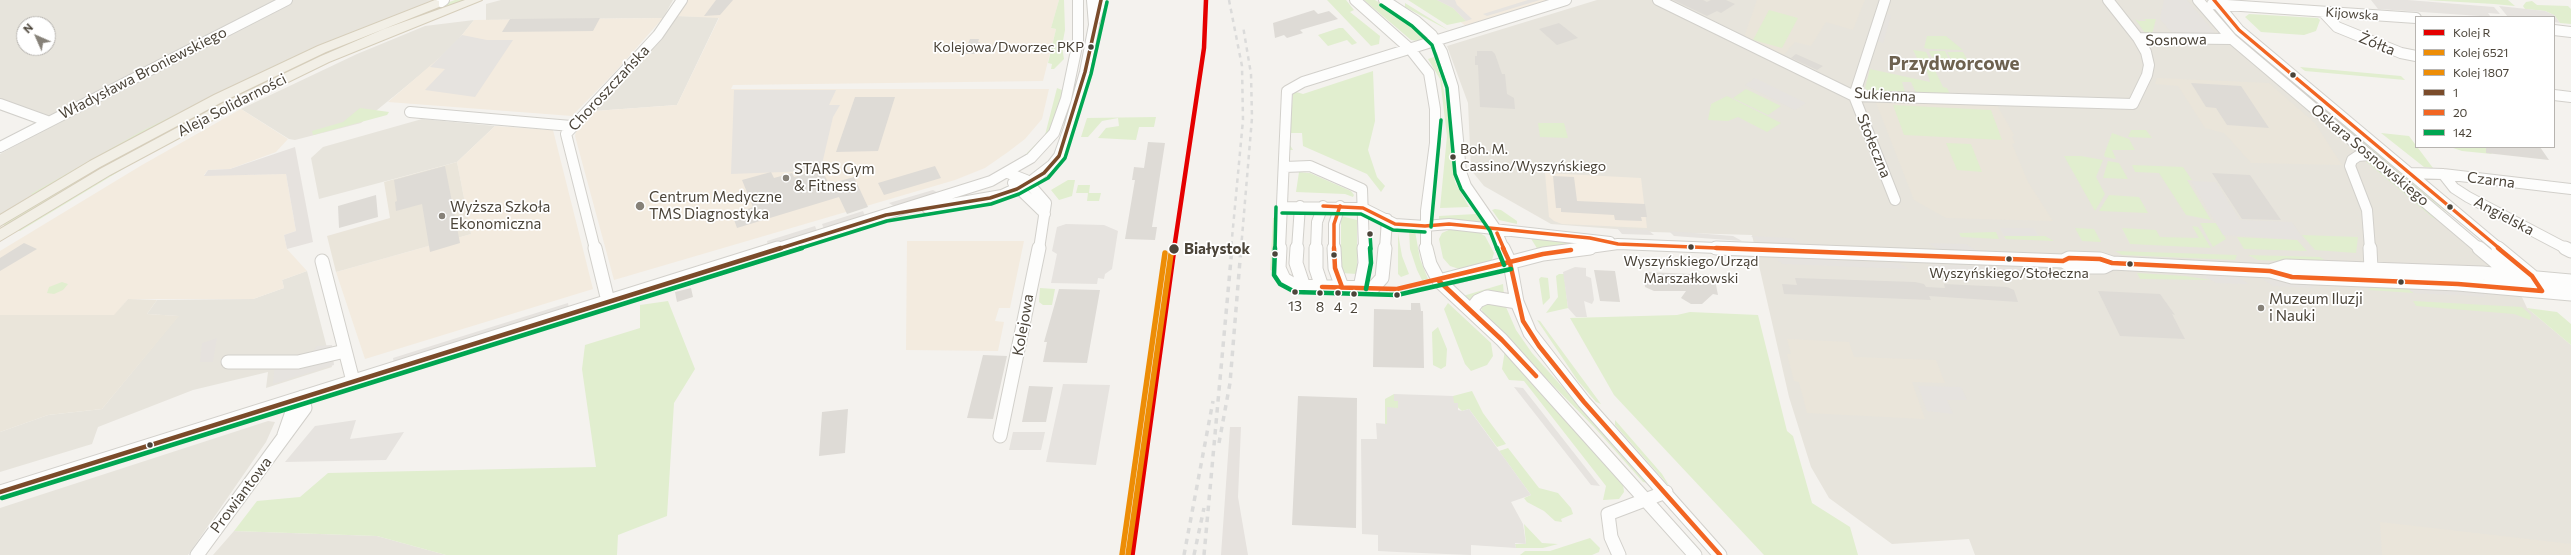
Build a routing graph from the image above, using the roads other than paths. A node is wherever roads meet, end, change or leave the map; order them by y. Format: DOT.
graph roads {
  1 [pos="287,0"];
  2 [pos="476,0"];
  3 [pos="682,0"];
  4 [pos="1078,0"];
  5 [pos="1092,0"];
  6 [pos="1101,0"];
  7 [pos="1355,0"];
  8 [pos="1384,0"];
  9 [pos="1566,0"];
  10 [pos="1658,0"];
  11 [pos="1885,0"];
  12 [pos="2108,0"];
  13 [pos="443,1"];
  14 [pos="2198,1"];
  15 [pos="2216,2"];
  16 [pos="2322,12"];
  17 [pos="2415,18"];
  18 [pos="1094,25"];
  19 [pos="2555,30"];
  20 [pos="2571,32"];
  21 [pos="2138,38"];
  22 [pos="2232,39"];
  23 [pos="1437,41"];
  24 [pos="1410,49"];
  25 [pos="2415,56"];
  26 [pos="2555,95"];
  27 [pos="1854,96"];
  28 [pos="2571,97"];
  29 [pos="0,104"];
  30 [pos="2133,104"];
  31 [pos="410,112"];
  32 [pos="47,121"];
  33 [pos="571,126"];
  34 [pos="0,147"];
  35 [pos="1039,152"];
  36 [pos="2369,155"];
  37 [pos="1059,156"];
  38 [pos="1285,167"];
  39 [pos="1008,173"];
  40 [pos="2410,173"];
  41 [pos="2443,174"];
  42 [pos="1030,182"];
  43 [pos="971,188"];
  44 [pos="1017,189"];
  45 [pos="2571,189"];
  46 [pos="1895,200"];
  47 [pos="973,201"];
  48 [pos="1300,206"];
  49 [pos="1324,206"];
  50 [pos="1340,206"];
  51 [pos="1282,207"];
  52 [pos="1363,208"];
  53 [pos="900,211"];
  54 [pos="1045,214"];
  55 [pos="1386,220"];
  56 [pos="0,221"];
  57 [pos="2471,224"];
  58 [pos="1425,226"];
  59 [pos="2454,226"];
  60 [pos="1495,228"];
  61 [pos="0,236"];
  62 [pos="1618,244"];
  63 [pos="2571,251"];
  64 [pos="322,261"];
  65 [pos="1510,263"];
  66 [pos="2371,269"];
  67 [pos="2270,271"];
  68 [pos="2511,275"];
  69 [pos="2532,276"];
  70 [pos="2456,278"];
  71 [pos="1439,281"];
  72 [pos="2571,281"];
  73 [pos="1304,287"];
  74 [pos="1322,287"];
  75 [pos="1342,287"];
  76 [pos="1360,288"];
  77 [pos="2542,291"];
  78 [pos="2571,294"];
  79 [pos="608,301"];
  80 [pos="1517,302"];
  81 [pos="1471,310"];
  82 [pos="345,350"];
  83 [pos="228,362"];
  84 [pos="353,381"];
  85 [pos="302,397"];
  86 [pos="1000,436"];
  87 [pos="0,492"];
  88 [pos="1666,492"];
  89 [pos="1647,500"];
  90 [pos="197,555"];
  91 [pos="1619,555"];
  92 [pos="1695,555"];
  93 [pos="1720,555"];
  1 -- 32 [label="street, Władysława Broniewskiego"];
  2 -- 61 [label="main road, Aleja Solidarności"];
  3 -- 33 [label="street, Choroszczańska"];
  4 -- 35 [label="street"];
  5 -- 18 [label="street"];
  6 -- 18 [label="street"];
  7 -- 24 [label="street"];
  8 -- 23 [label="street"];
  9 -- 23 [label="street"];
  10 -- 27 [label="street, Sukienna"];
  11 -- 27 [label="street, Stołeczna"];
  12 -- 21 [label="street"];
  13 -- 56 [label="main road, Aleja Solidarności"];
  14 -- 15 [label="street, Kijowska"];
  14 -- 22 [label="street, Oskara Sosnowskiego"];
  15 -- 16 [label="street, Kijowska"];
  15 -- 40 [label="street, Oskara Sosnowskiego"];
  16 -- 17 [label="street, Kijowska"];
  16 -- 25 [label="street, Żółta"];
  18 -- 37 [label="street"];
  19 -- 20 [label="street"];
  21 -- 22 [label="street, Sosnowa"];
  21 -- 30 [label="street, Sosnowa"];
  22 -- 36 [label="street, Oskara Sosnowskiego"];
  23 -- 24 [label="street"];
  23 -- 60 [label="street"];
  24 -- 38 [label="street"];
  24 -- 58 [label="street"];
  26 -- 28 [label="street"];
  27 -- 30 [label="street, Sukienna"];
  27 -- 46 [label="street, Stołeczna"];
  29 -- 32 [label="street"];
  31 -- 33 [label="street"];
  32 -- 34 [label="street, Władysława Broniewskiego"];
  33 -- 79 [label="street, Choroszczańska"];
  35 -- 37 [label="street"];
  35 -- 39 [label="street"];
  36 -- 59 [label="street, Oskara Sosnowskiego"];
  36 -- 66 [label="street"];
  37 -- 42 [label="street"];
  38 -- 51 [label="street"];
  38 -- 52 [label="street"];
  39 -- 42 [label="street"];
  39 -- 43 [label="street"];
  39 -- 44 [label="street"];
  40 -- 41 [label="street, Czarna"];
  40 -- 57 [label="street, Oskara Sosnowskiego"];
  41 -- 45 [label="street, Czarna"];
  41 -- 63 [label="street, Angielska"];
  42 -- 44 [label="street"];
  42 -- 54 [label="street, Kolejowa"];
  43 -- 47 [label="street"];
  43 -- 53 [label="street"];
  44 -- 47 [label="street"];
  44 -- 54 [label="street"];
  47 -- 53 [label="street"];
  48 -- 49 [label="street"];
  48 -- 51 [label="street"];
  48 -- 73 [label="street"];
  49 -- 50 [label="street"];
  49 -- 74 [label="street"];
  50 -- 52 [label="street"];
  50 -- 75 [label="street"];
  51 -- 73 [label="street"];
  52 -- 55 [label="street"];
  52 -- 76 [label="street"];
  53 -- 79 [label="street"];
  54 -- 86 [label="street, Kolejowa"];
  55 -- 58 [label="street"];
  55 -- 76 [label="street"];
  57 -- 59 [label="street"];
  57 -- 69 [label="street, Oskara Sosnowskiego"];
  58 -- 60 [label="street"];
  58 -- 71 [label="street"];
  59 -- 68 [label="street, Oskara Sosnowskiego"];
  60 -- 62 [label="street"];
  60 -- 65 [label="street"];
  62 -- 65 [label="street"];
  62 -- 67 [label="street"];
  64 -- 82 [label="street"];
  65 -- 71 [label="street"];
  65 -- 80 [label="street"];
  66 -- 67 [label="street"];
  66 -- 70 [label="street"];
  67 -- 70 [label="street"];
  68 -- 69 [label="street"];
  68 -- 70 [label="street"];
  68 -- 77 [label="street"];
  69 -- 72 [label="street"];
  69 -- 77 [label="street, Oskara Sosnowskiego"];
  70 -- 77 [label="street"];
  71 -- 81 [label="street"];
  73 -- 74 [label="street"];
  74 -- 75 [label="street"];
  75 -- 76 [label="street"];
  77 -- 78 [label="street"];
  79 -- 84 [label="street"];
  80 -- 81 [label="street"];
  80 -- 88 [label="street"];
  81 -- 89 [label="street"];
  82 -- 83 [label="street"];
  82 -- 84 [label="street"];
  84 -- 85 [label="street"];
  85 -- 87 [label="street"];
  85 -- 90 [label="street, Prowiantowa"];
  88 -- 89 [label="street"];
  88 -- 93 [label="street"];
  89 -- 91 [label="street"];
  89 -- 92 [label="street"];
}
